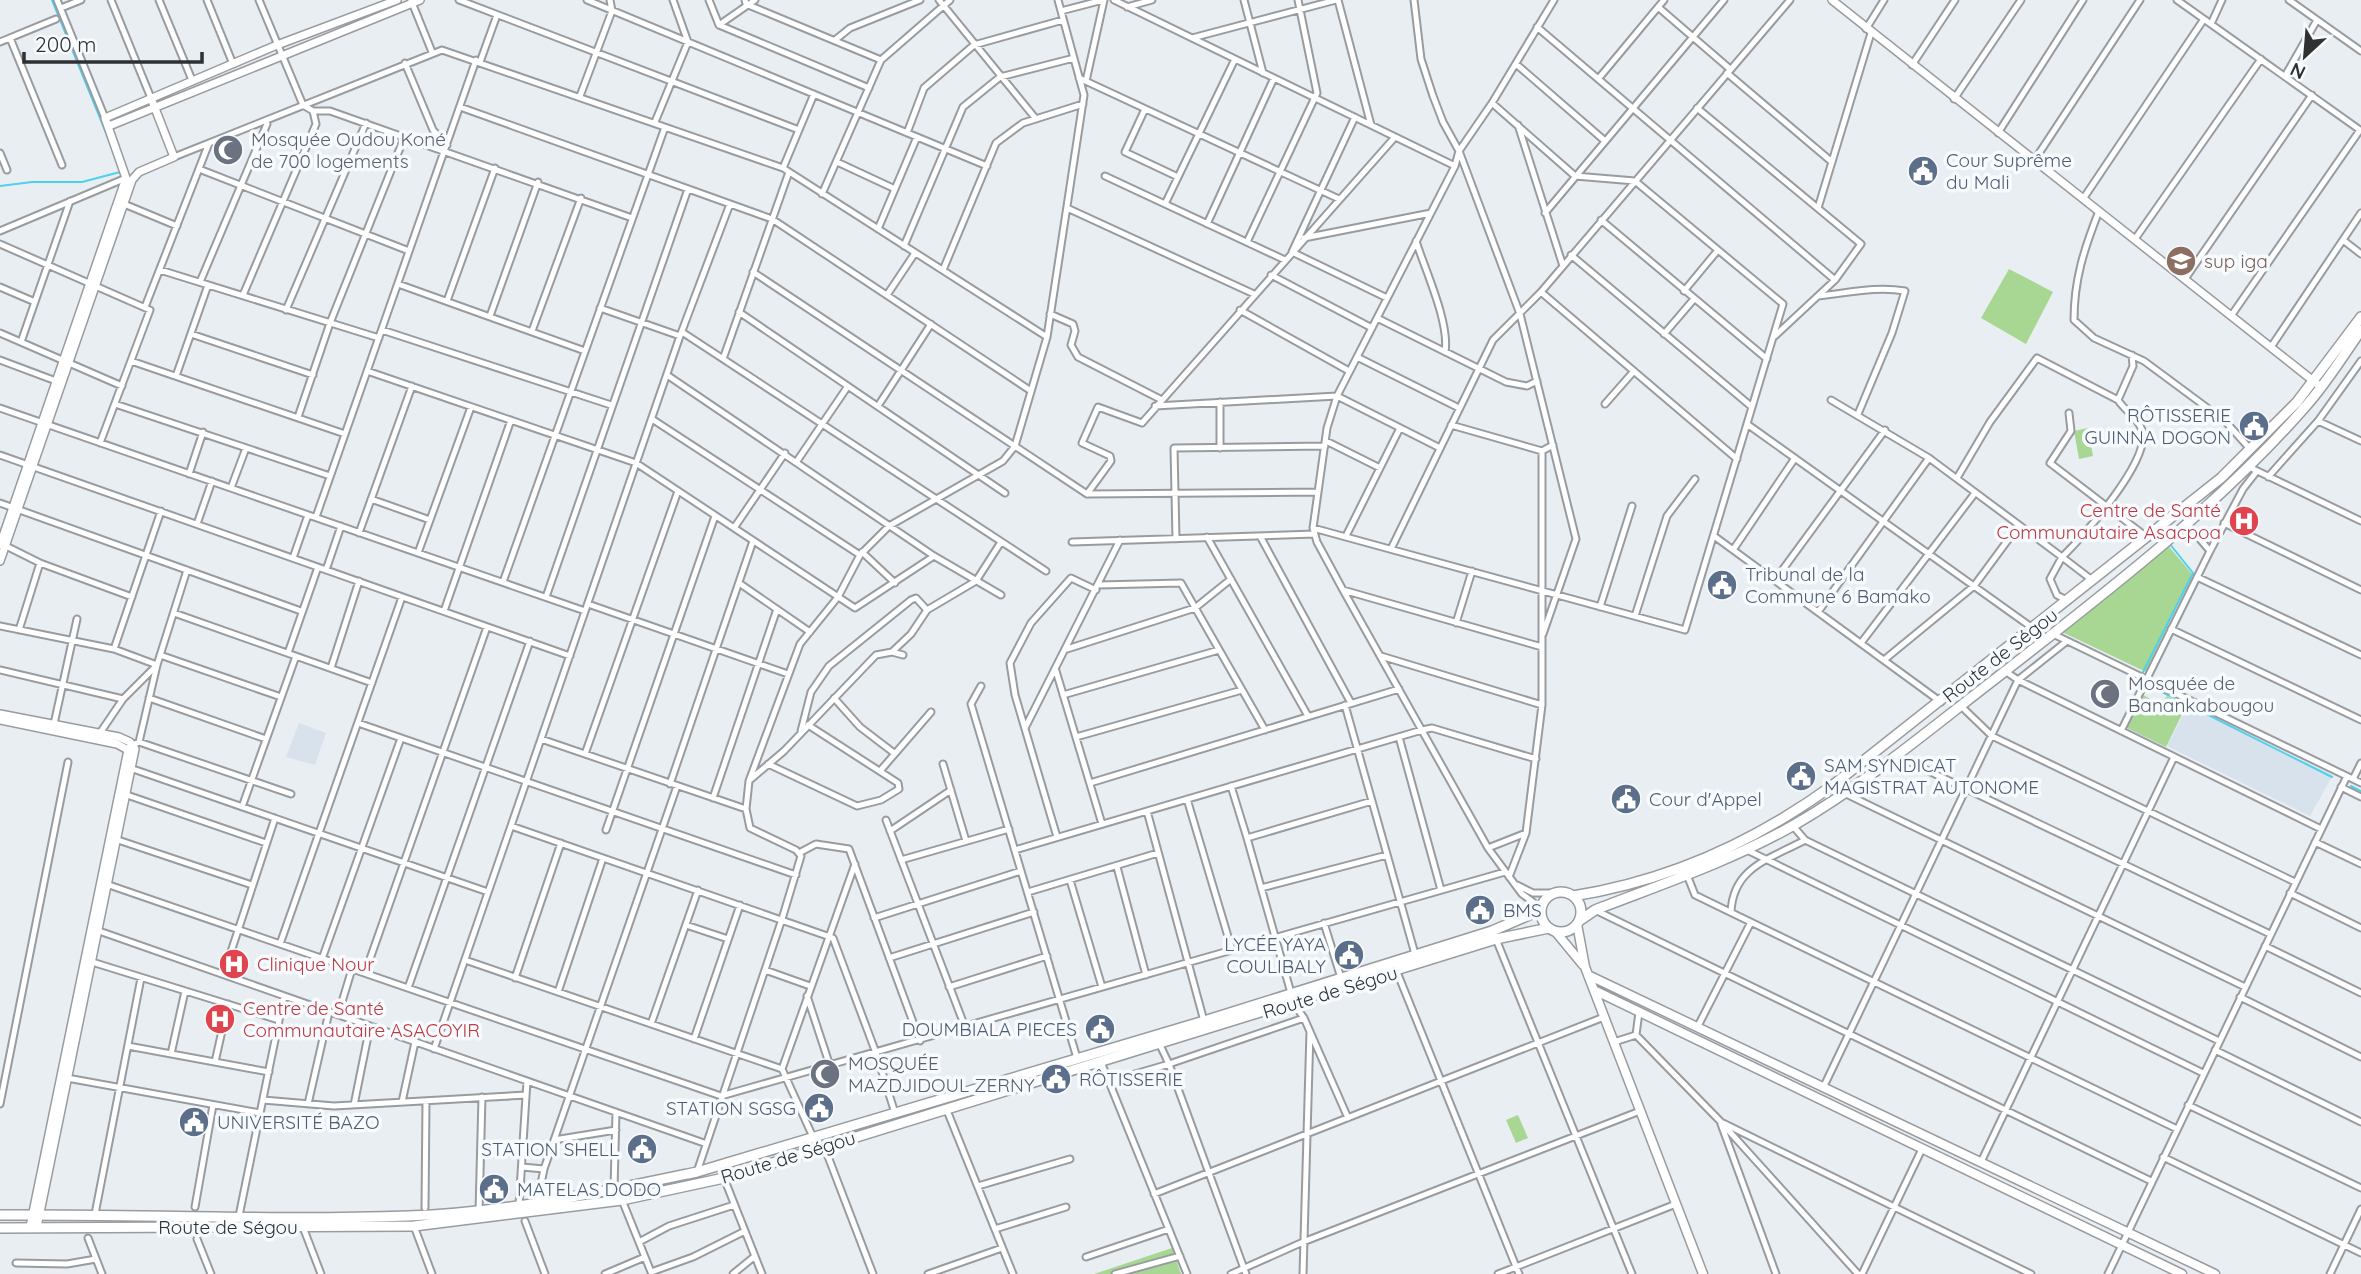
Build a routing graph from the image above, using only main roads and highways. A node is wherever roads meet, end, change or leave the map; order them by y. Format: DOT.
graph roads {
  1 [pos="2361,317"];
  2 [pos="2361,330"];
  3 [pos="2318,384"];
  4 [pos="1573,896"];
  5 [pos="1541,909"];
  6 [pos="1578,923"];
  7 [pos="1552,929"];
  8 [pos="1586,971"];
  9 [pos="1594,990"];
  10 [pos="1292,998"];
  11 [pos="0,1215"];
  12 [pos="0,1228"];
  13 [pos="1703,1274"];
  14 [pos="2182,1274"];
  15 [pos="2216,1274"];
  1 -- 3 [label="highway, Route de Ségou"];
  2 -- 3 [label="highway, Route de Ségou"];
  3 -- 4 [label="highway, Route de Ségou"];
  3 -- 6 [label="highway, Route de Ségou"];
  4 -- 5 [label="highway, Route de Ségou"];
  4 -- 6 [label="highway"];
  5 -- 7 [label="highway"];
  5 -- 10 [label="highway, Route de Ségou"];
  6 -- 7 [label="highway, Route de Ségou"];
  6 -- 8 [label="main road"];
  7 -- 8 [label="main road"];
  7 -- 10 [label="highway, Route de Ségou"];
  8 -- 9 [label="main road"];
  8 -- 15 [label="main road"];
  9 -- 13 [label="main road"];
  9 -- 14 [label="main road"];
  10 -- 11 [label="highway, Route de Ségou"];
  10 -- 12 [label="highway, Route de Ségou"];
}
